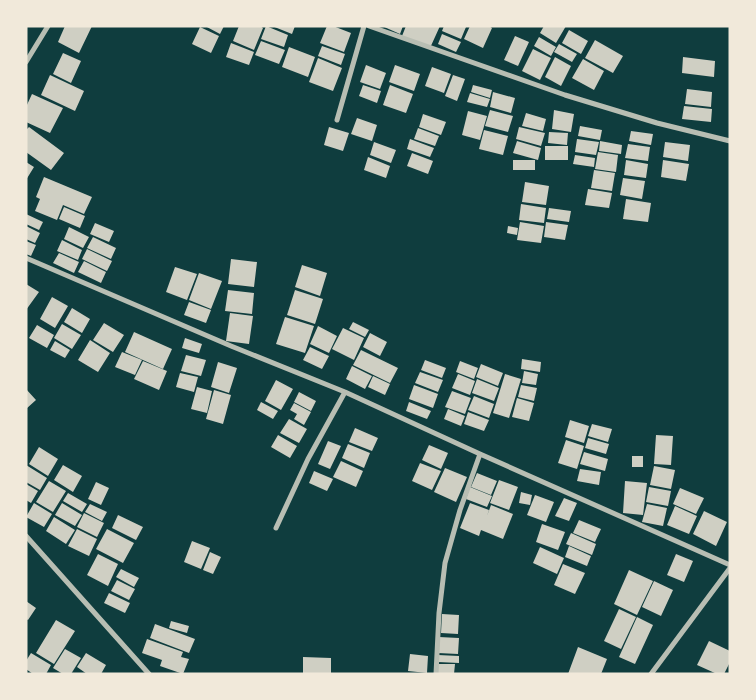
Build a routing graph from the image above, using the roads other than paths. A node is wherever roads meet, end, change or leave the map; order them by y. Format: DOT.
graph roads {
  1 [pos="48,26"];
  2 [pos="364,26"];
  3 [pos="369,26"];
  4 [pos="26,62"];
  5 [pos="337,120"];
  6 [pos="730,141"];
  7 [pos="26,258"];
  8 [pos="345,392"];
  9 [pos="480,454"];
  10 [pos="276,528"];
  11 [pos="26,536"];
  12 [pos="730,566"];
  13 [pos="149,674"];
  14 [pos="436,674"];
  15 [pos="651,674"];
  1 -- 4 [label="street"];
  2 -- 5 [label="street"];
  3 -- 6 [label="street"];
  7 -- 8 [label="street"];
  8 -- 9 [label="street"];
  8 -- 10 [label="street"];
  9 -- 12 [label="street"];
  9 -- 14 [label="street"];
  11 -- 13 [label="street"];
  12 -- 15 [label="street"];
}
